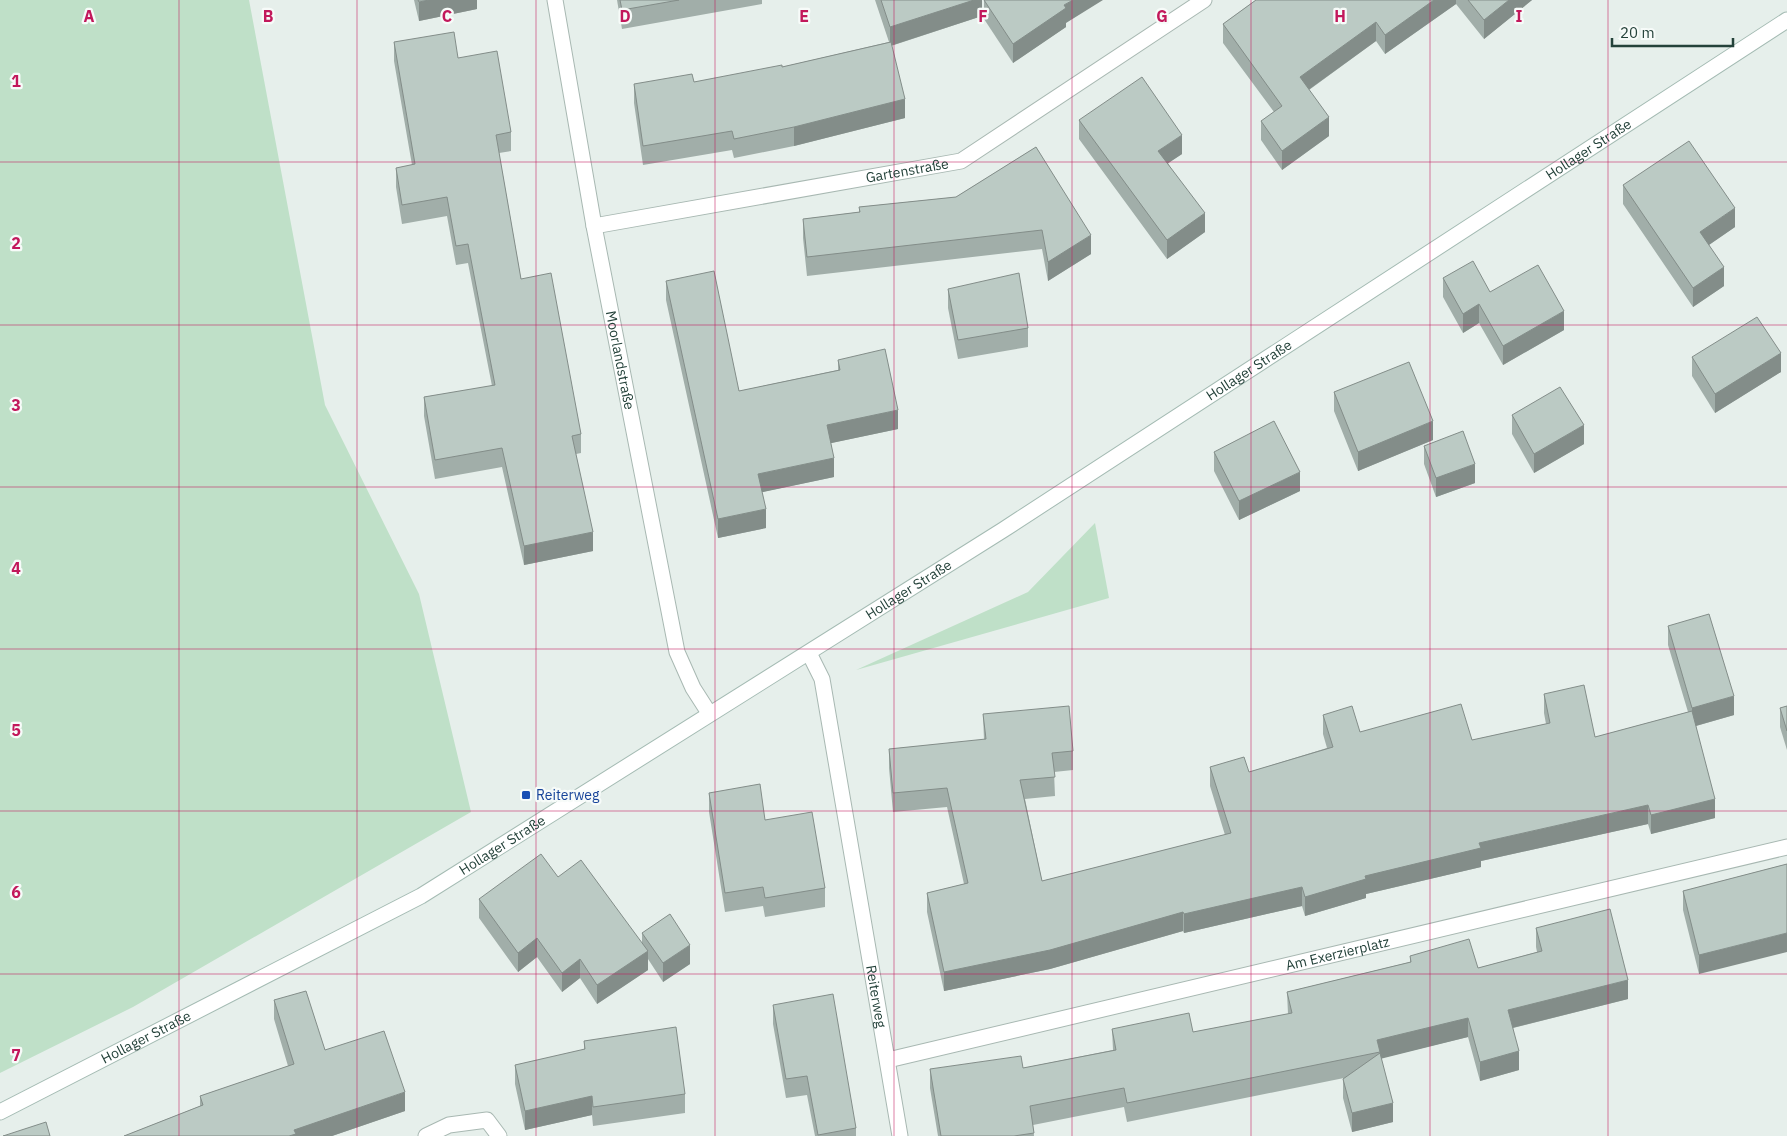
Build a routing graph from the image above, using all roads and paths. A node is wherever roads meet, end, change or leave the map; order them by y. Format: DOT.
graph roads {
  1 [pos="555,0"];
  2 [pos="1204,0"];
  3 [pos="1787,20"];
  4 [pos="594,226"];
  5 [pos="809,653"];
  6 [pos="708,713"];
  7 [pos="1787,847"];
  8 [pos="888,1060"];
  9 [pos="0,1112"];
  10 [pos="426,1136"];
  11 [pos="499,1136"];
  12 [pos="900,1136"];
  1 -- 4 [label="street, Moorlandstraße"];
  2 -- 4 [label="street, Gartenstraße"];
  3 -- 5 [label="street, Hollager Straße"];
  4 -- 6 [label="street, Moorlandstraße"];
  5 -- 6 [label="street, Hollager Straße"];
  5 -- 8 [label="street, Reiterweg"];
  6 -- 9 [label="street, Hollager Straße"];
  7 -- 8 [label="street, Am Exerzierplatz"];
  8 -- 12 [label="street, Reiterweg"];
  10 -- 11 [label="street"];
}
